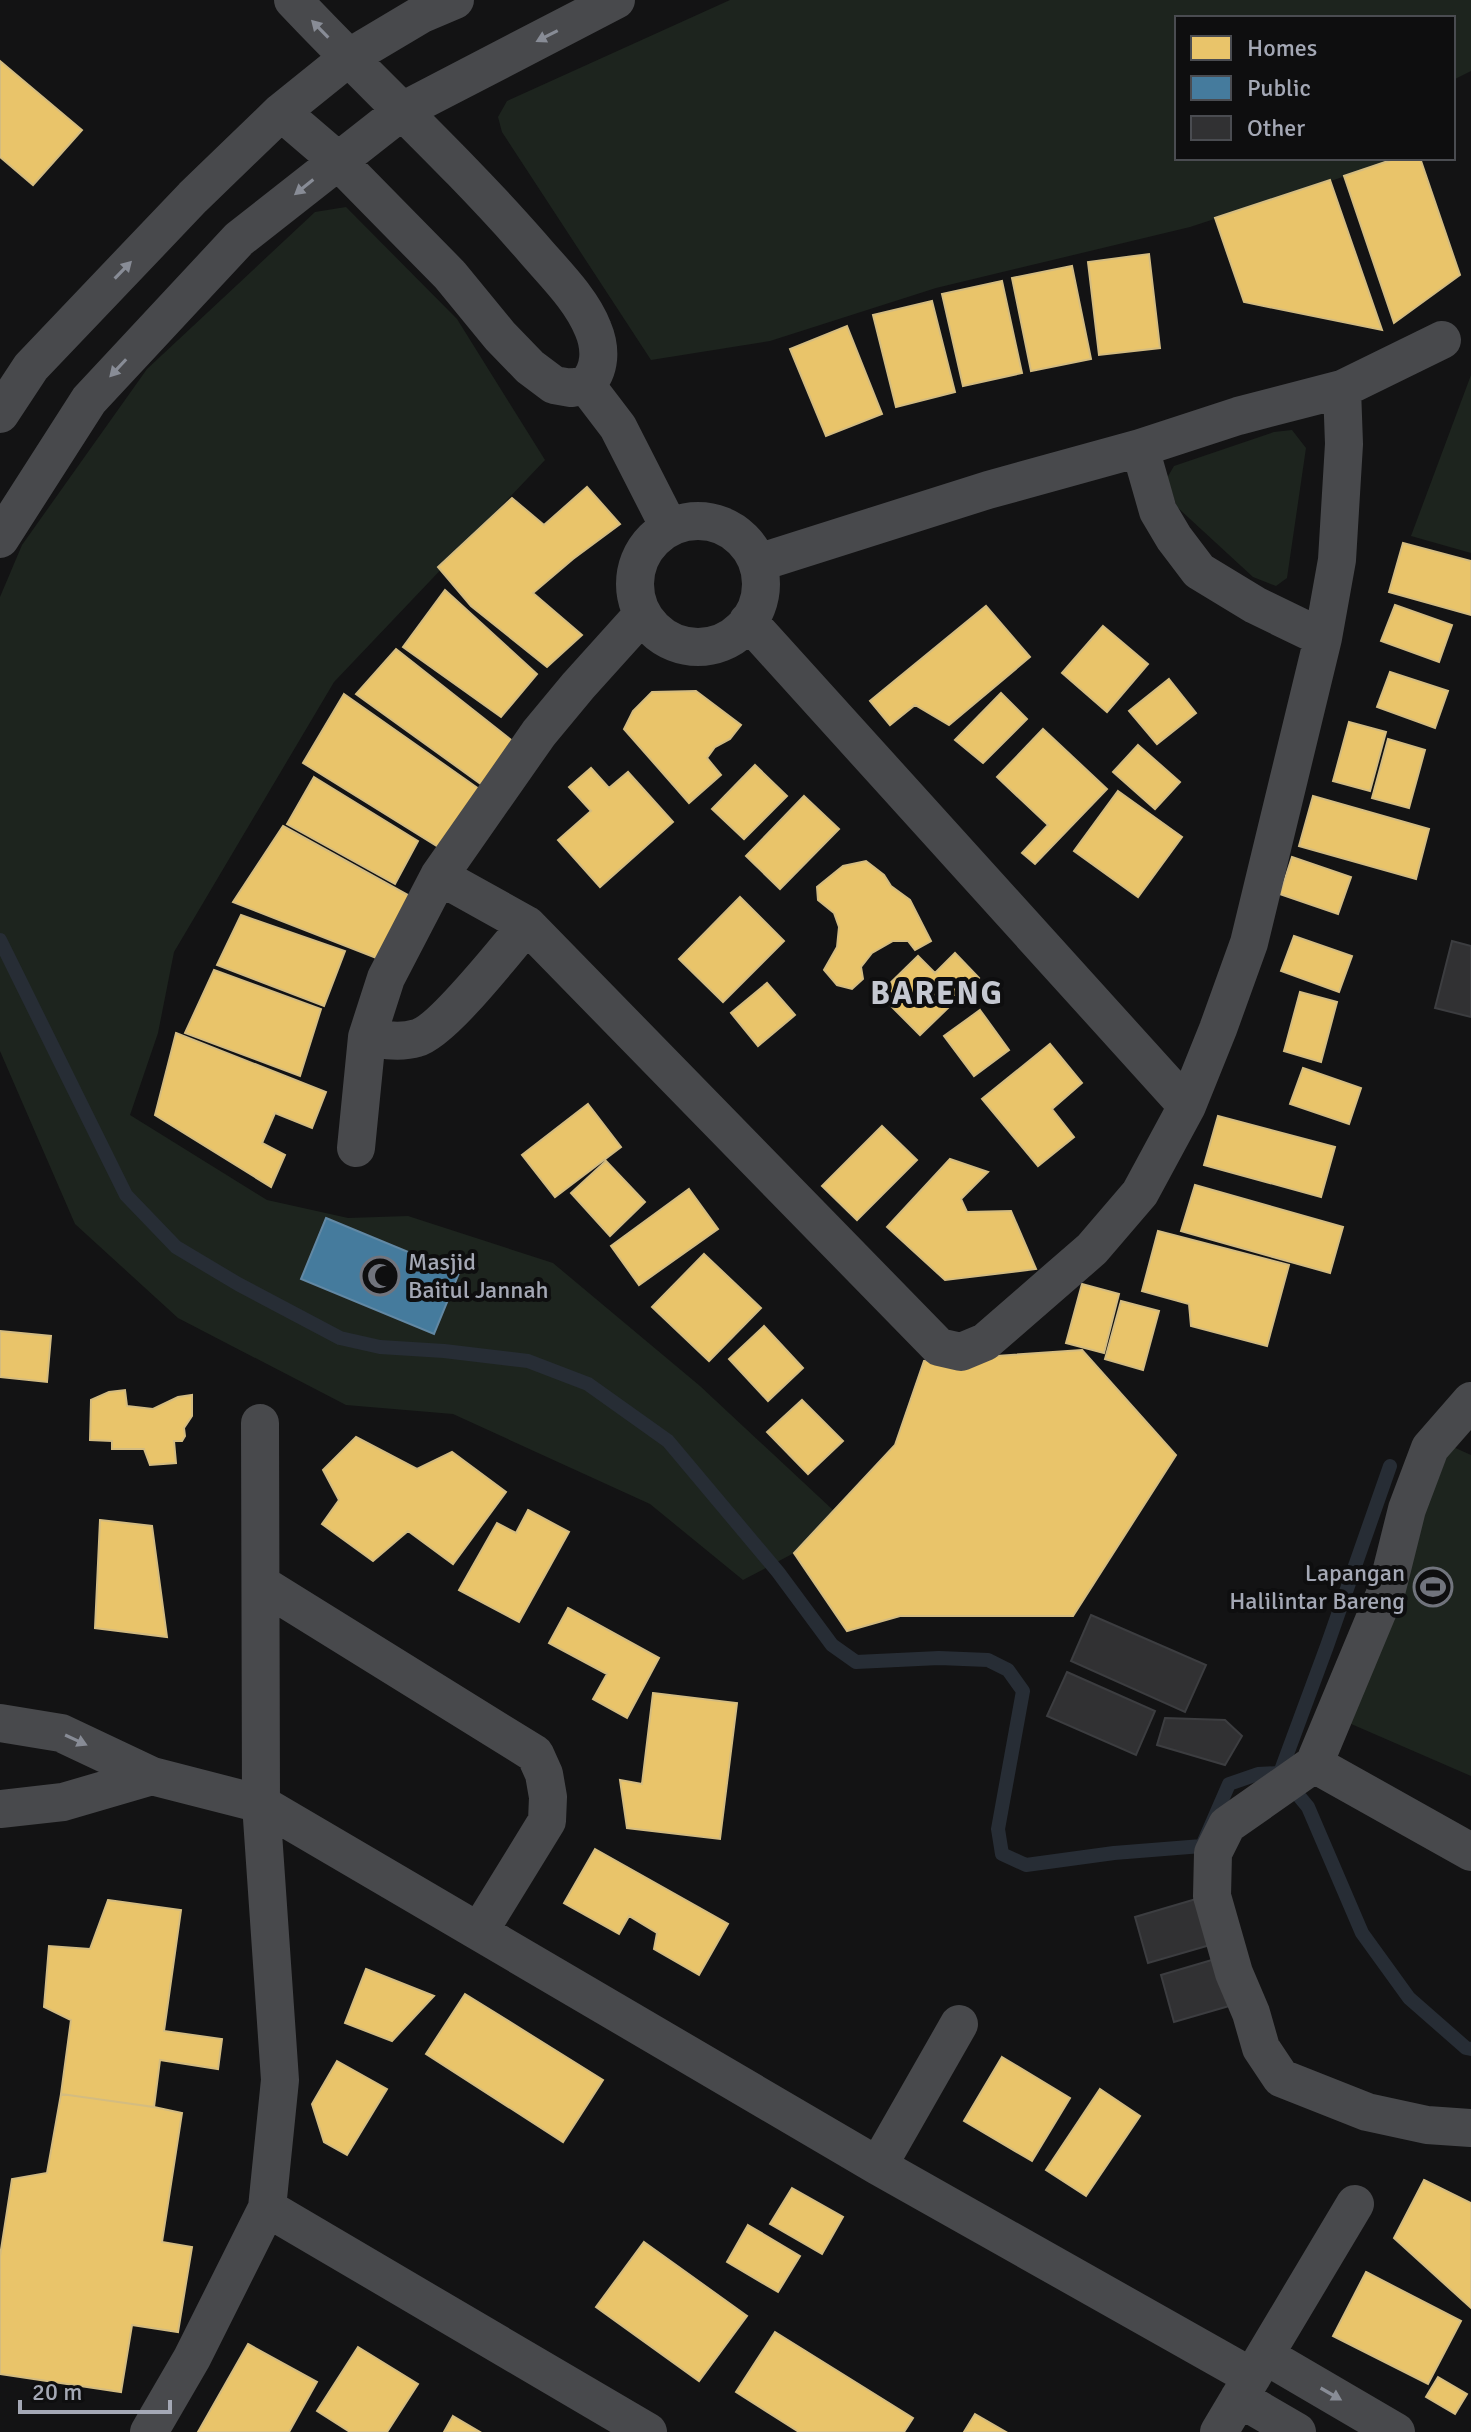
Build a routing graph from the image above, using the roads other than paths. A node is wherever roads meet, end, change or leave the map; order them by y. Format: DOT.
graph roads {
  1 [pos="293,0"];
  2 [pos="616,0"];
  3 [pos="429,5"];
  4 [pos="348,58"];
  5 [pos="402,111"];
  6 [pos="281,112"];
  7 [pos="337,160"];
  8 [pos="1442,340"];
  9 [pos="586,385"];
  10 [pos="1342,389"];
  11 [pos="0,414"];
  12 [pos="1140,448"];
  13 [pos="669,527"];
  14 [pos="0,539"];
  15 [pos="758,563"];
  16 [pos="642,615"];
  17 [pos="748,621"];
  18 [pos="1323,638"];
  19 [pos="439,876"];
  20 [pos="527,925"];
  21 [pos="367,1037"];
  22 [pos="1187,1106"];
  23 [pos="356,1148"];
  24 [pos="1471,1401"];
  25 [pos="260,1423"];
  26 [pos="261,1584"];
  27 [pos="0,1723"];
  28 [pos="1314,1764"];
  29 [pos="152,1776"];
  30 [pos="261,1804"];
  31 [pos="0,1809"];
  32 [pos="1471,1852"];
  33 [pos="480,1930"];
  34 [pos="959,2024"];
  35 [pos="1471,2128"];
  36 [pos="878,2166"];
  37 [pos="1355,2204"];
  38 [pos="267,2208"];
  39 [pos="1252,2377"];
  40 [pos="149,2432"];
  41 [pos="648,2432"];
  42 [pos="1219,2432"];
  43 [pos="1297,2432"];
  44 [pos="1396,2432"];
  4 -- 1 [label="street, one-way"];
  2 -- 5 [label="street, one-way"];
  3 -- 4 [label="street"];
  4 -- 5 [label="street"];
  4 -- 6 [label="street"];
  5 -- 7 [label="street"];
  5 -- 9 [label="street"];
  6 -- 7 [label="street"];
  11 -- 6 [label="street, one-way"];
  7 -- 9 [label="street"];
  7 -- 14 [label="street, one-way"];
  8 -- 10 [label="street"];
  9 -- 13 [label="street"];
  10 -- 12 [label="street"];
  10 -- 18 [label="street"];
  12 -- 15 [label="street"];
  12 -- 18 [label="street"];
  13 -- 15 [label="street"];
  13 -- 16 [label="street"];
  15 -- 17 [label="street"];
  16 -- 17 [label="street"];
  16 -- 19 [label="street"];
  17 -- 22 [label="street"];
  18 -- 22 [label="street"];
  19 -- 20 [label="street"];
  19 -- 21 [label="street"];
  20 -- 21 [label="street"];
  20 -- 22 [label="street"];
  21 -- 23 [label="street"];
  24 -- 28 [label="street"];
  25 -- 26 [label="street"];
  26 -- 30 [label="street"];
  26 -- 33 [label="street"];
  27 -- 29 [label="street, one-way"];
  28 -- 32 [label="street"];
  28 -- 35 [label="street"];
  29 -- 30 [label="street"];
  29 -- 31 [label="street"];
  30 -- 33 [label="street"];
  30 -- 38 [label="street"];
  33 -- 36 [label="street"];
  34 -- 36 [label="street"];
  36 -- 39 [label="street"];
  37 -- 39 [label="street"];
  38 -- 40 [label="street"];
  38 -- 41 [label="street"];
  39 -- 42 [label="street"];
  39 -- 43 [label="street"];
  39 -- 44 [label="street, one-way"];
}
